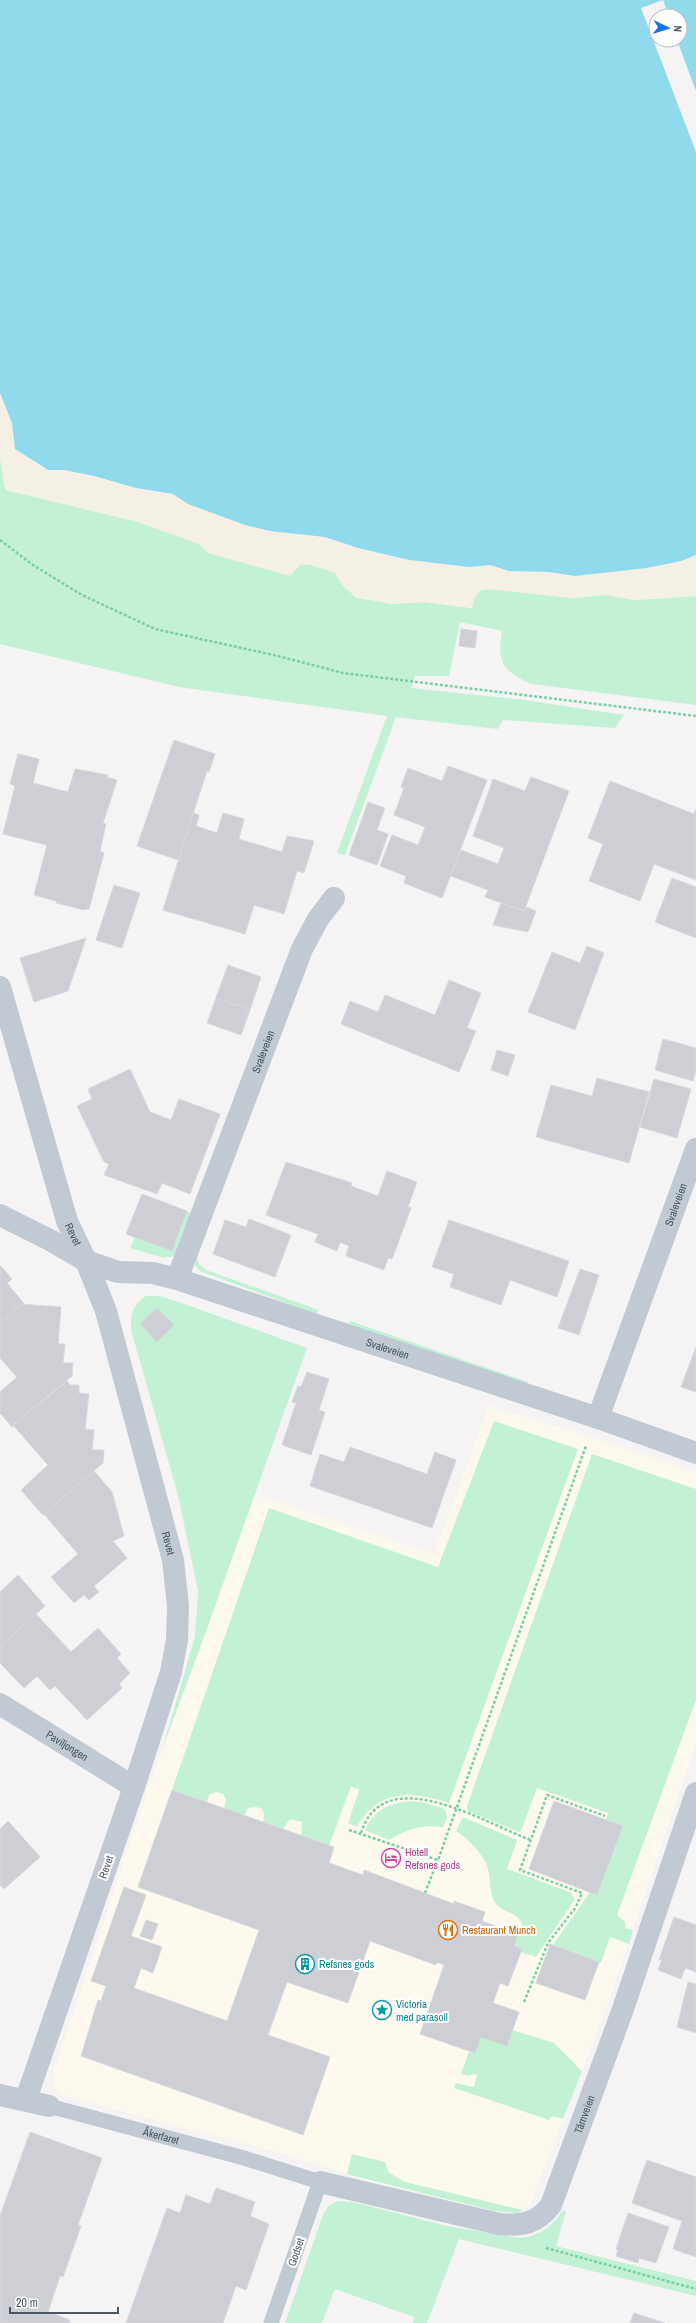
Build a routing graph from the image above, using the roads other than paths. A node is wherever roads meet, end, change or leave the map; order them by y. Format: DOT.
graph roads {
  1 [pos="334,898"];
  2 [pos="0,987"];
  3 [pos="696,1149"];
  4 [pos="0,1215"];
  5 [pos="86,1261"];
  6 [pos="177,1279"];
  7 [pos="598,1418"];
  8 [pos="696,1453"];
  9 [pos="0,1704"];
  10 [pos="134,1787"];
  11 [pos="696,1793"];
  12 [pos="0,2095"];
  13 [pos="26,2099"];
  14 [pos="49,2106"];
  15 [pos="320,2182"];
  16 [pos="271,2323"];
  1 -- 6 [label="street, Svaleveien"];
  2 -- 5 [label="street, Revet"];
  3 -- 7 [label="street, Svaleveien"];
  4 -- 5 [label="street, Svaleveien"];
  5 -- 6 [label="street, Svaleveien"];
  5 -- 10 [label="street, Revet"];
  6 -- 7 [label="street, Svaleveien"];
  7 -- 8 [label="street, Svaleveien"];
  9 -- 10 [label="street, Paviljongen"];
  10 -- 13 [label="street, Revet"];
  11 -- 15 [label="street, Tårnveien"];
  12 -- 13 [label="street, Åkerfaret"];
  13 -- 14 [label="street, Åkerfaret"];
  14 -- 15 [label="lane, Åkerfaret"];
  15 -- 16 [label="lane, Godset"];
}
